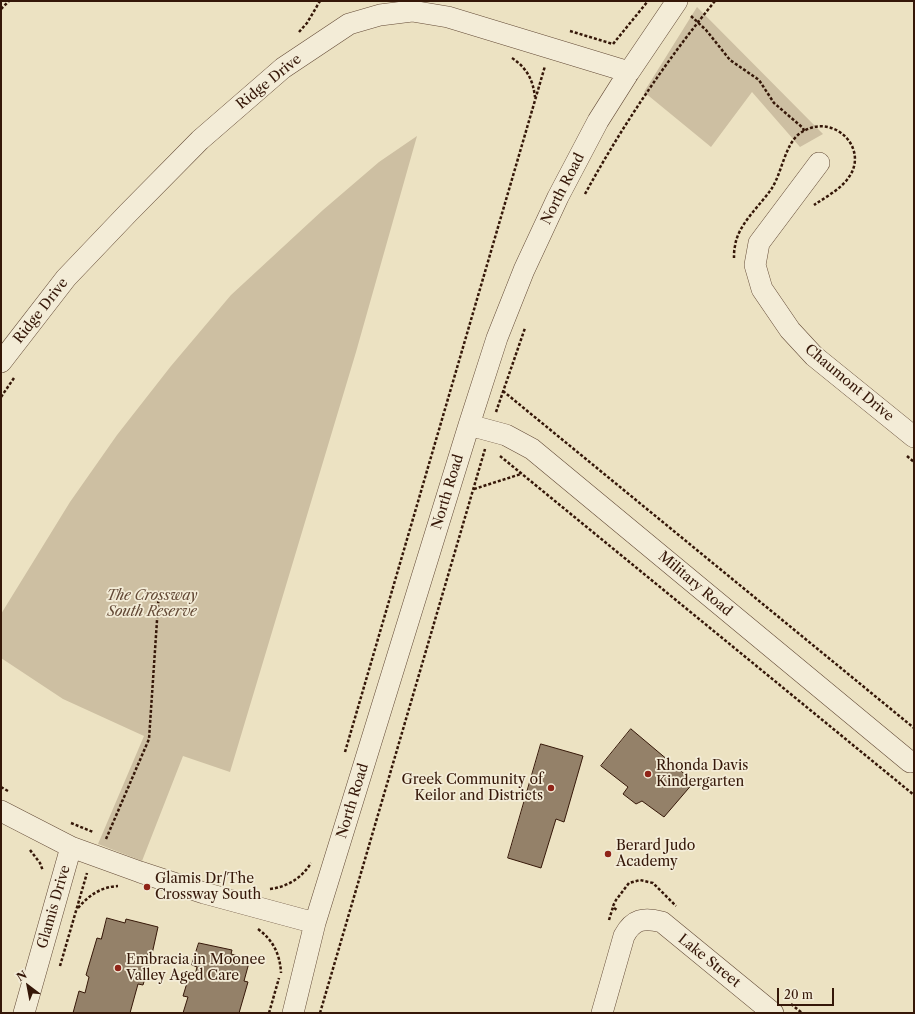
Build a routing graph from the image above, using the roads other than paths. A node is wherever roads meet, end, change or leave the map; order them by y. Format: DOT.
graph roads {
  1 [pos="676,2"];
  2 [pos="378,8"];
  3 [pos="629,72"];
  4 [pos="819,163"];
  5 [pos="10,367"];
  6 [pos="469,425"];
  7 [pos="914,437"];
  8 [pos="910,762"];
  9 [pos="1,811"];
  10 [pos="71,847"];
  11 [pos="315,923"];
  12 [pos="24,1013"];
  13 [pos="293,1013"];
  14 [pos="602,1013"];
  15 [pos="773,1013"];
  1 -- 3 [label="street, North Road"];
  2 -- 3 [label="street, Ridge Drive"];
  2 -- 5 [label="street, Ridge Drive"];
  3 -- 6 [label="street, North Road"];
  4 -- 7 [label="street, Chaumont Drive"];
  6 -- 8 [label="street, Military Road"];
  6 -- 11 [label="street, North Road"];
  9 -- 10 [label="street"];
  10 -- 11 [label="street"];
  10 -- 12 [label="street, Glamis Drive"];
  11 -- 13 [label="street, North Road"];
  14 -- 15 [label="street, Lake Street"];
}
